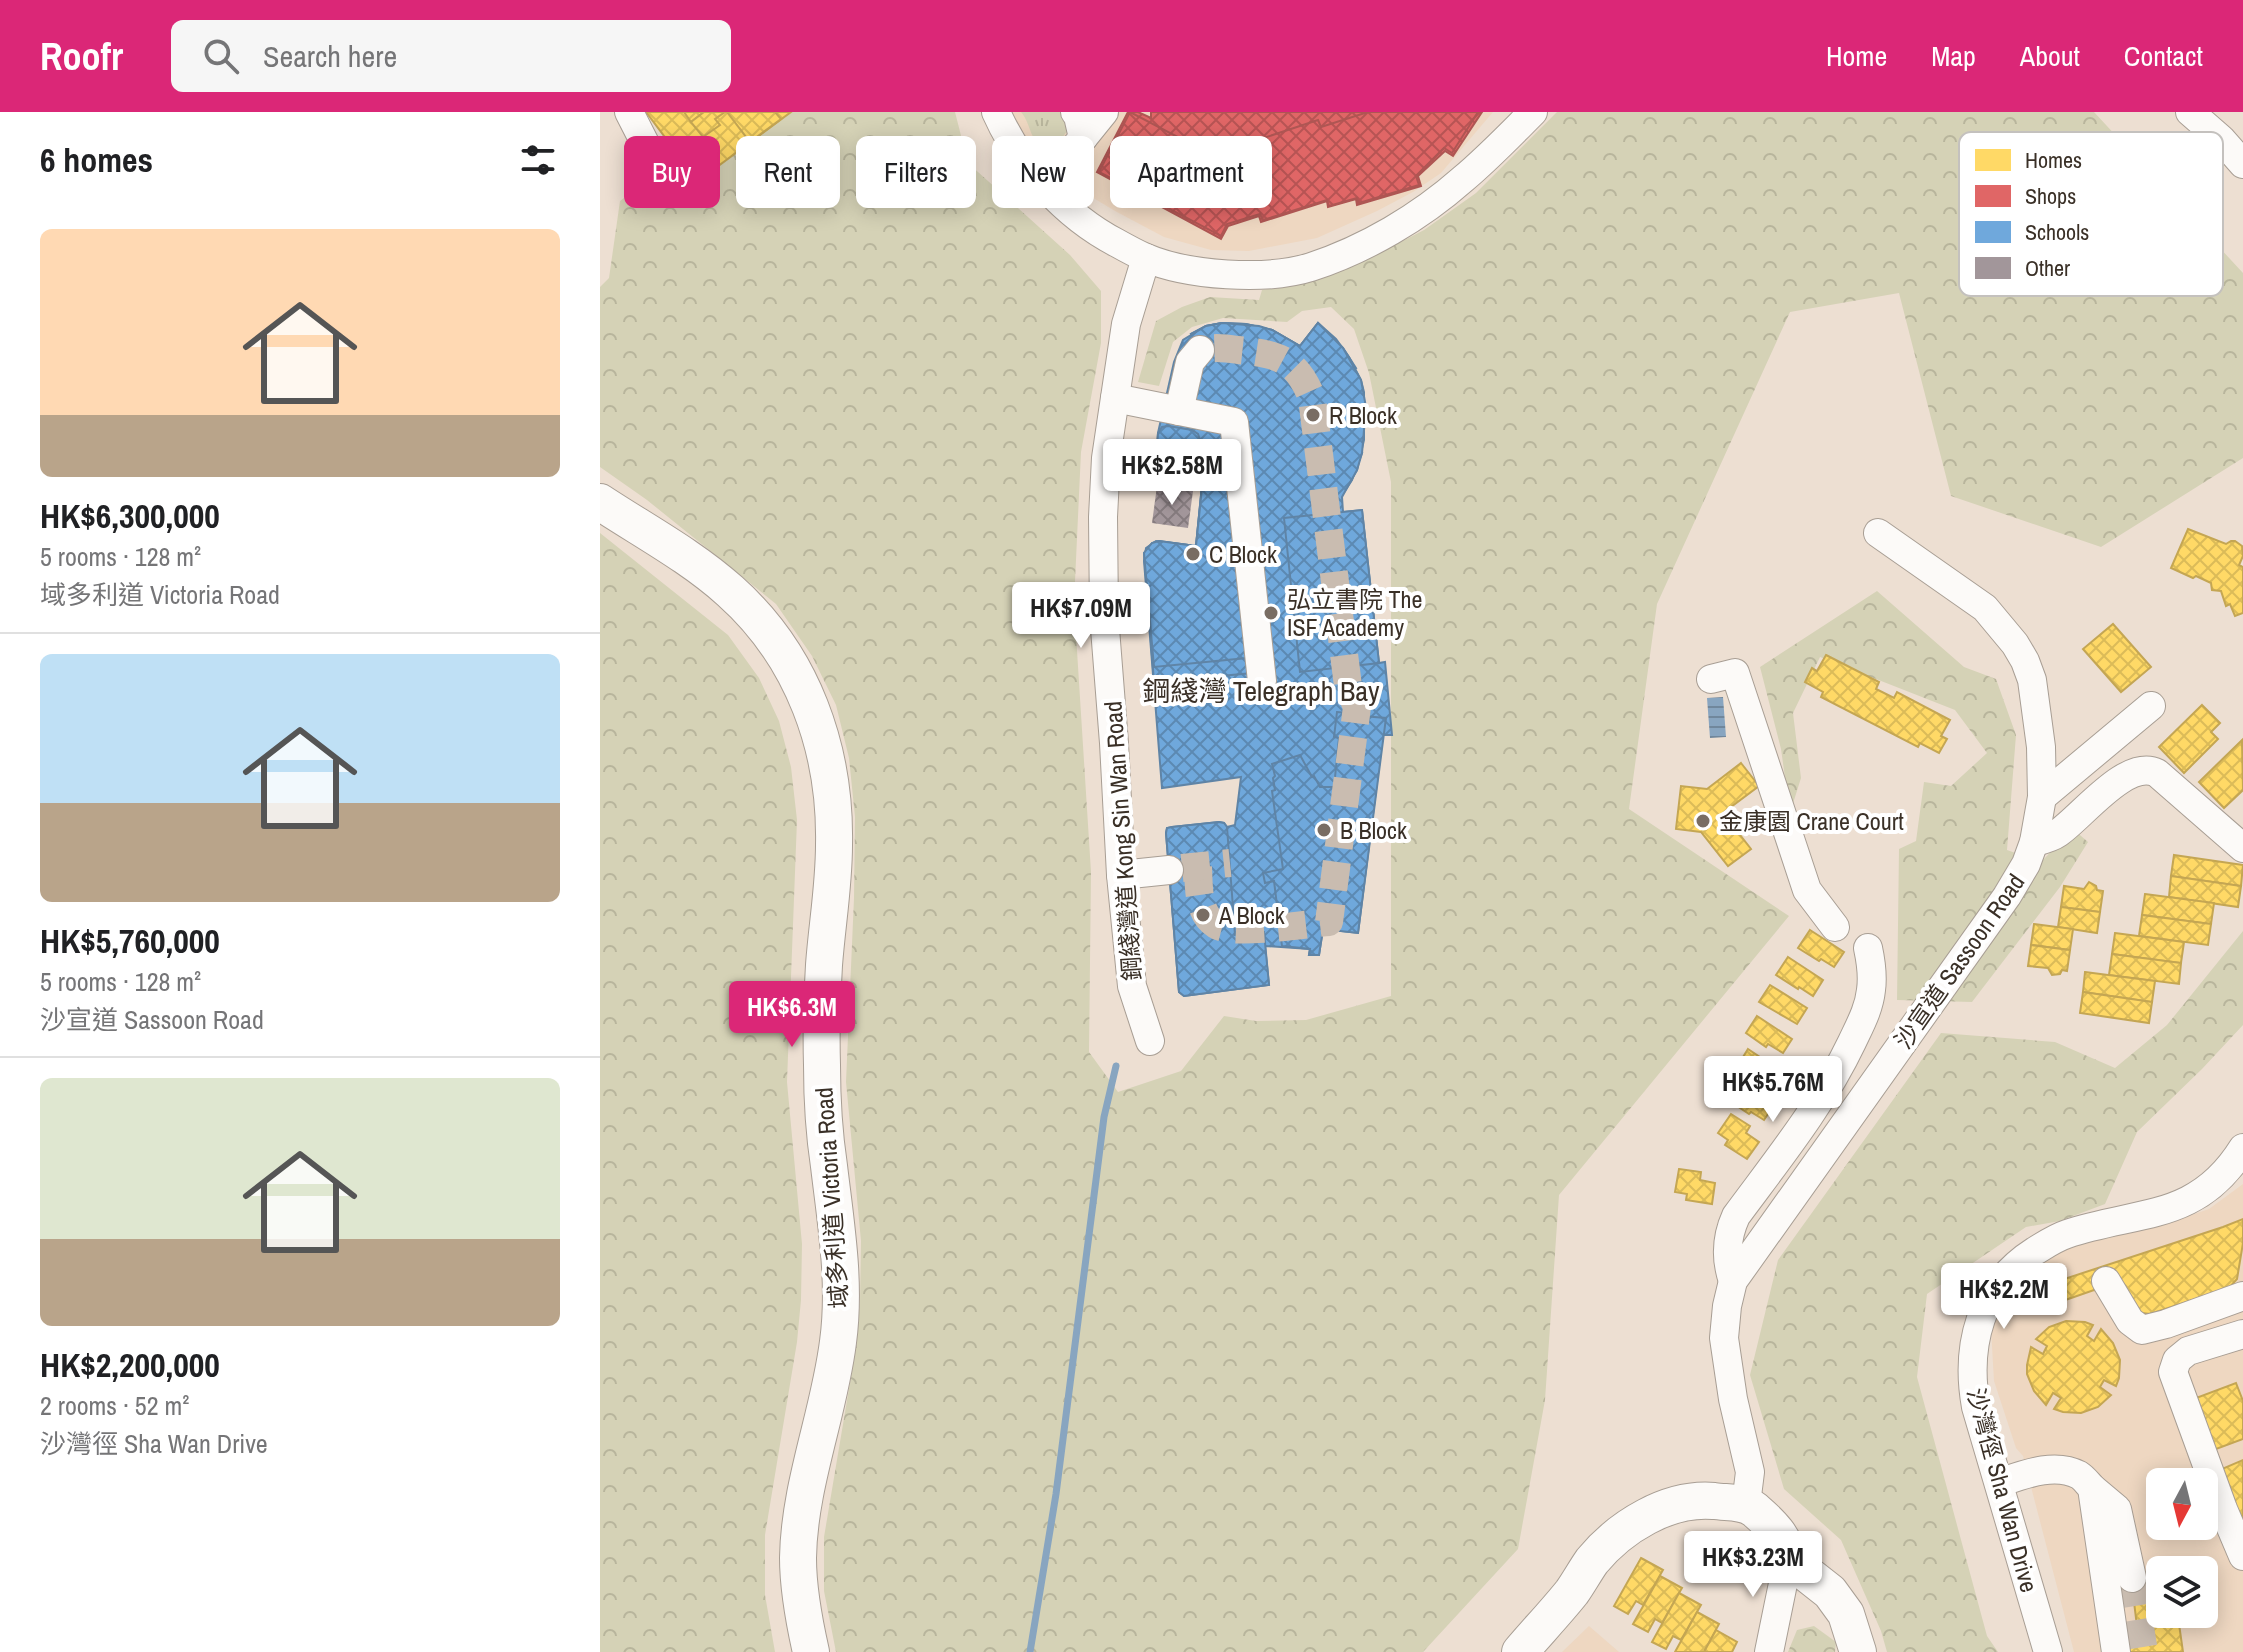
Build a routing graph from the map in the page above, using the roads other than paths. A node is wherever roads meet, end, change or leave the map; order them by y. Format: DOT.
graph roads {
  1 [pos="629,112"];
  2 [pos="996,112"];
  3 [pos="1104,112"];
  4 [pos="1533,112"];
  5 [pos="2190,112"];
  6 [pos="1079,125"];
  7 [pos="2213,132"];
  8 [pos="641,136"];
  9 [pos="1007,136"];
  10 [pos="2223,141"];
  11 [pos="2243,164"];
  12 [pos="1070,208"];
  13 [pos="1146,258"];
  14 [pos="1200,350"];
  15 [pos="1148,405"];
  16 [pos="600,502"];
  17 [pos="1878,533"];
  18 [pos="1711,679"];
  19 [pos="1262,681"];
  20 [pos="2151,706"];
  21 [pos="2042,797"];
  22 [pos="2034,842"];
  23 [pos="2243,848"];
  24 [pos="1169,870"];
  25 [pos="1121,875"];
  26 [pos="1835,927"];
  27 [pos="1868,948"];
  28 [pos="1150,1041"];
  29 [pos="2243,1148"];
  30 [pos="1733,1281"];
  31 [pos="2106,1281"];
  32 [pos="2243,1296"];
  33 [pos="2243,1334"];
  34 [pos="1999,1483"];
  35 [pos="2092,1488"];
  36 [pos="1746,1504"];
  37 [pos="2243,1556"];
  38 [pos="1788,1559"];
  39 [pos="2132,1578"];
  40 [pos="811,1652"];
  41 [pos="1520,1652"];
  42 [pos="1769,1652"];
  43 [pos="1858,1652"];
  44 [pos="2048,1652"];
  45 [pos="2116,1652"];
  1 -- 8 [label="street"];
  2 -- 9 [label="street"];
  3 -- 6 [label="street"];
  4 -- 13 [label="street"];
  5 -- 7 [label="street"];
  10 -- 11 [label="street"];
  12 -- 13 [label="street"];
  13 -- 15 [label="street, 鋼綫灣道 Kong Sin Wan Road"];
  14 -- 15 [label="street"];
  15 -- 19 [label="street"];
  15 -- 25 [label="street, 鋼綫灣道 Kong Sin Wan Road"];
  16 -- 40 [label="main road, 域多利道 Victoria Road"];
  17 -- 21 [label="street, 沙宣道 Sassoon Road"];
  18 -- 26 [label="street"];
  20 -- 21 [label="street"];
  21 -- 22 [label="street, 沙宣道 Sassoon Road"];
  22 -- 23 [label="street"];
  22 -- 30 [label="street, 沙宣道 Sassoon Road"];
  24 -- 25 [label="street"];
  25 -- 28 [label="street, 鋼綫灣道 Kong Sin Wan Road"];
  27 -- 30 [label="street"];
  29 -- 34 [label="street, 沙灣徑 Sha Wan Drive"];
  30 -- 36 [label="street, 沙宣道 Sassoon Road"];
  31 -- 32 [label="street"];
  33 -- 37 [label="street"];
  34 -- 35 [label="street"];
  34 -- 44 [label="street, 沙灣徑 Sha Wan Drive"];
  35 -- 39 [label="street"];
  35 -- 45 [label="street"];
  36 -- 38 [label="main road"];
  36 -- 41 [label="main road"];
  38 -- 42 [label="street"];
  38 -- 43 [label="main road"];
}
